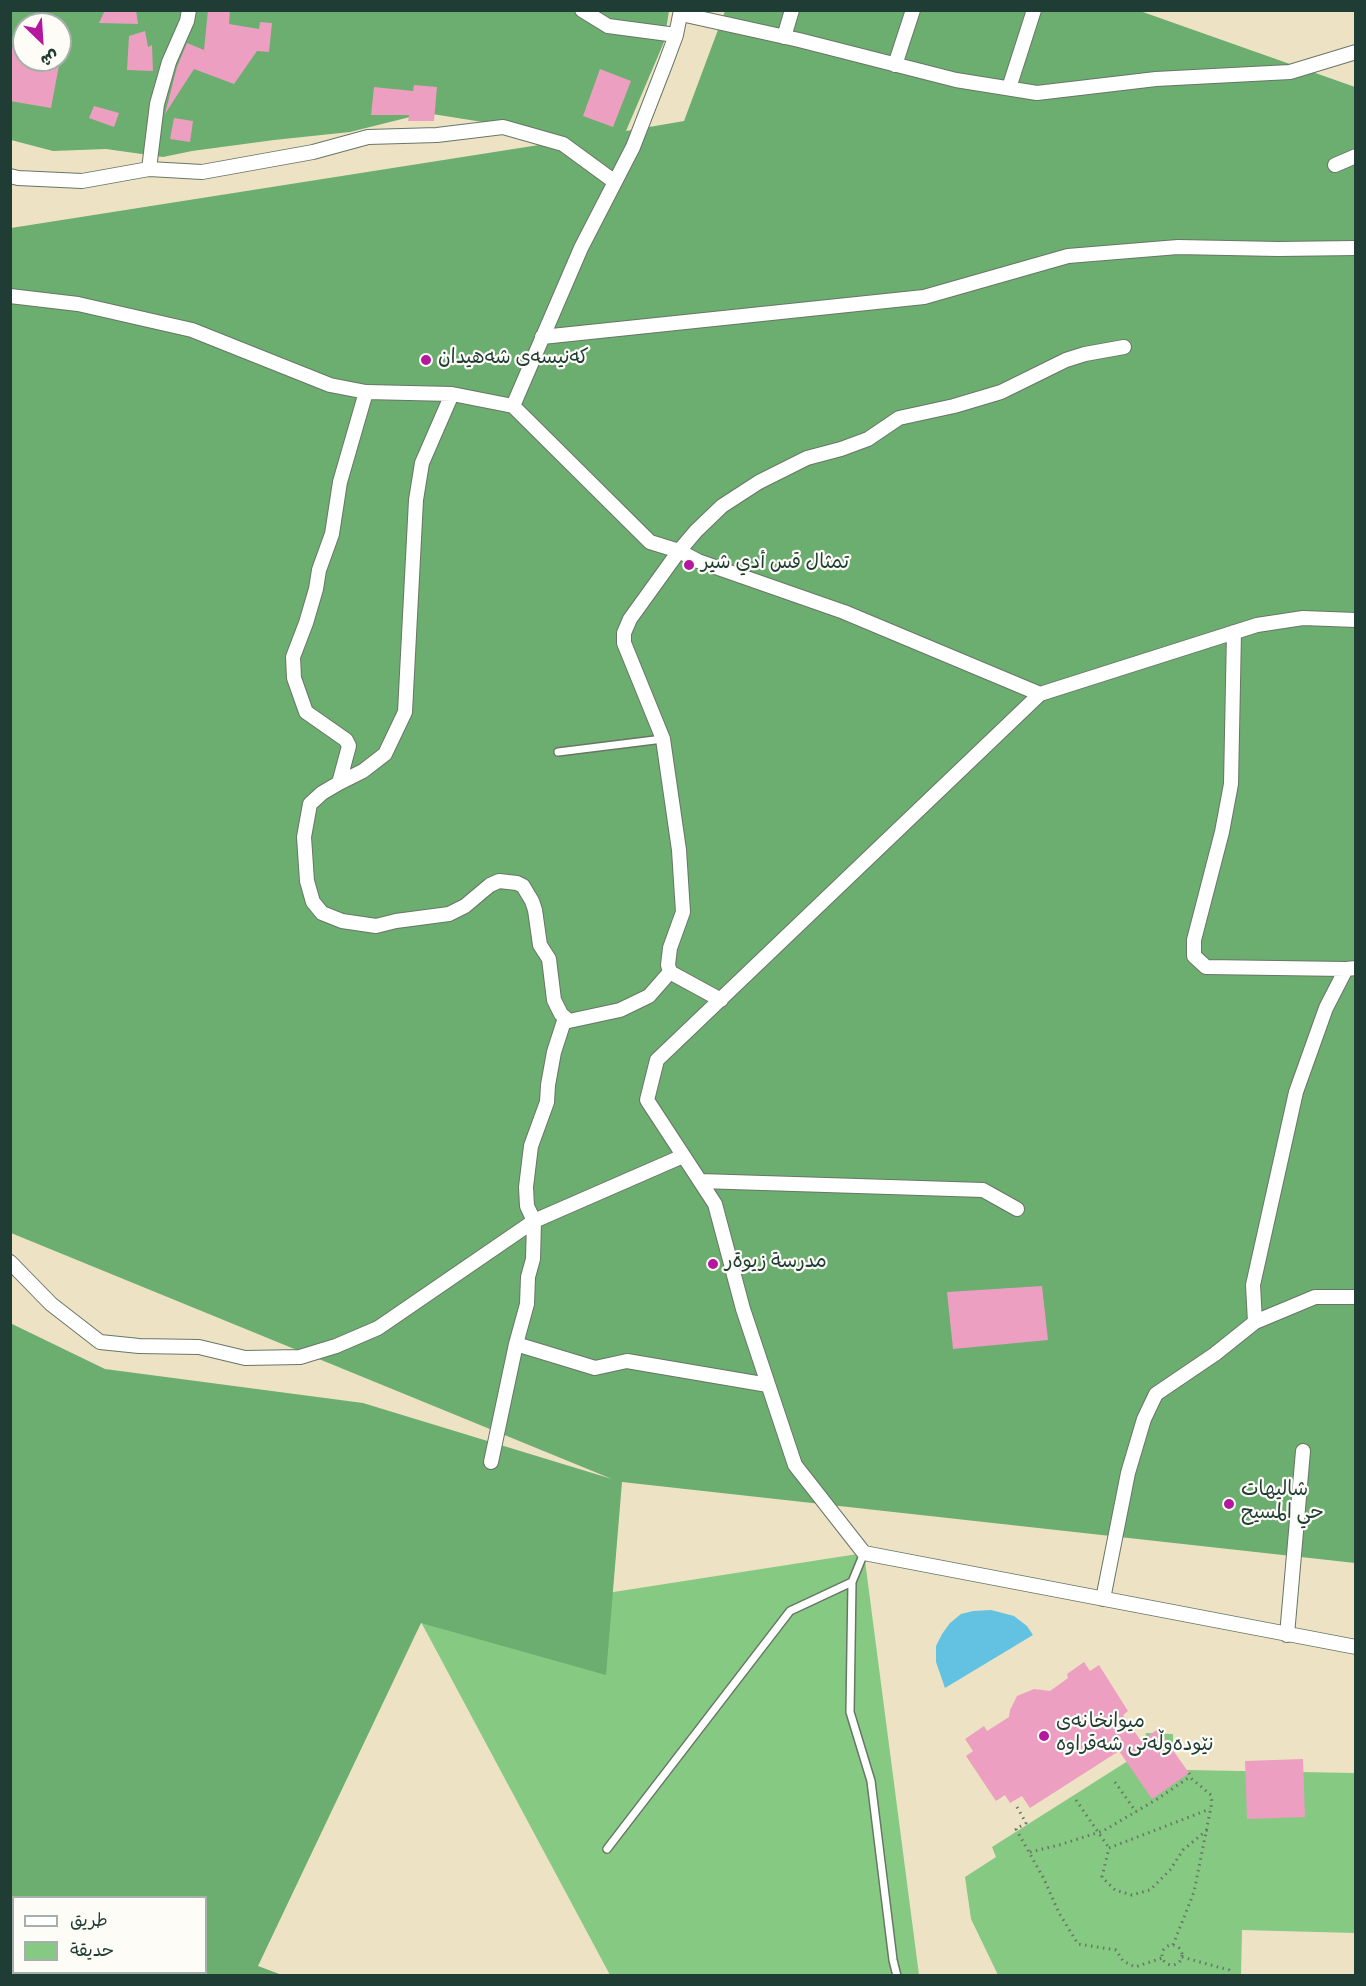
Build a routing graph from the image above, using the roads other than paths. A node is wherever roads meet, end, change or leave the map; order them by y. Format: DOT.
graph roads {
  1 [pos="189,10"];
  2 [pos="582,10"];
  3 [pos="792,10"];
  4 [pos="913,10"];
  5 [pos="1034,10"];
  6 [pos="681,12"];
  7 [pos="676,35"];
  8 [pos="784,37"];
  9 [pos="1356,52"];
  10 [pos="895,64"];
  11 [pos="1009,88"];
  12 [pos="1356,156"];
  13 [pos="1335,165"];
  14 [pos="149,169"];
  15 [pos="10,176"];
  16 [pos="615,182"];
  17 [pos="1356,248"];
  18 [pos="10,296"];
  19 [pos="542,337"];
  20 [pos="1124,347"];
  21 [pos="366,392"];
  22 [pos="452,393"];
  23 [pos="513,406"];
  24 [pos="679,551"];
  25 [pos="1356,620"];
  26 [pos="1234,632"];
  27 [pos="1040,694"];
  28 [pos="663,740"];
  29 [pos="558,752"];
  30 [pos="339,783"];
  31 [pos="1351,968"];
  32 [pos="670,972"];
  33 [pos="721,1000"];
  34 [pos="565,1018"];
  35 [pos="683,1156"];
  36 [pos="700,1181"];
  37 [pos="1017,1209"];
  38 [pos="534,1221"];
  39 [pos="10,1262"];
  40 [pos="1356,1297"];
  41 [pos="1255,1322"];
  42 [pos="516,1344"];
  43 [pos="768,1385"];
  44 [pos="1303,1451"];
  45 [pos="491,1462"];
  46 [pos="864,1553"];
  47 [pos="852,1582"];
  48 [pos="1103,1599"];
  49 [pos="1287,1635"];
  50 [pos="1356,1647"];
  51 [pos="607,1849"];
  52 [pos="897,1976"];
  1 -- 14 [label="street"];
  2 -- 7 [label="street"];
  3 -- 8 [label="street"];
  4 -- 10 [label="street"];
  5 -- 11 [label="street"];
  6 -- 7 [label="street"];
  6 -- 8 [label="street"];
  7 -- 16 [label="street"];
  8 -- 10 [label="street"];
  9 -- 11 [label="street"];
  10 -- 11 [label="street"];
  12 -- 13 [label="street"];
  14 -- 15 [label="street"];
  14 -- 16 [label="street"];
  16 -- 19 [label="street"];
  17 -- 19 [label="street"];
  18 -- 21 [label="street"];
  19 -- 23 [label="street"];
  20 -- 24 [label="street"];
  21 -- 22 [label="street"];
  21 -- 30 [label="street"];
  22 -- 23 [label="street"];
  22 -- 30 [label="street"];
  23 -- 24 [label="street"];
  24 -- 27 [label="street"];
  24 -- 28 [label="street"];
  25 -- 26 [label="street"];
  26 -- 27 [label="street"];
  26 -- 31 [label="street"];
  27 -- 33 [label="street"];
  28 -- 29 [label="lane"];
  28 -- 32 [label="street"];
  30 -- 34 [label="street"];
  31 -- 41 [label="street"];
  32 -- 33 [label="street"];
  32 -- 34 [label="street"];
  33 -- 35 [label="street"];
  34 -- 38 [label="street"];
  35 -- 36 [label="street"];
  35 -- 38 [label="street"];
  36 -- 37 [label="street"];
  36 -- 43 [label="street"];
  38 -- 39 [label="street"];
  38 -- 42 [label="street"];
  40 -- 41 [label="street"];
  41 -- 48 [label="street"];
  42 -- 43 [label="street"];
  42 -- 45 [label="street"];
  43 -- 46 [label="street"];
  44 -- 49 [label="street"];
  46 -- 47 [label="lane"];
  46 -- 48 [label="street"];
  47 -- 51 [label="lane"];
  47 -- 52 [label="lane"];
  48 -- 49 [label="street"];
  49 -- 50 [label="street"];
}
